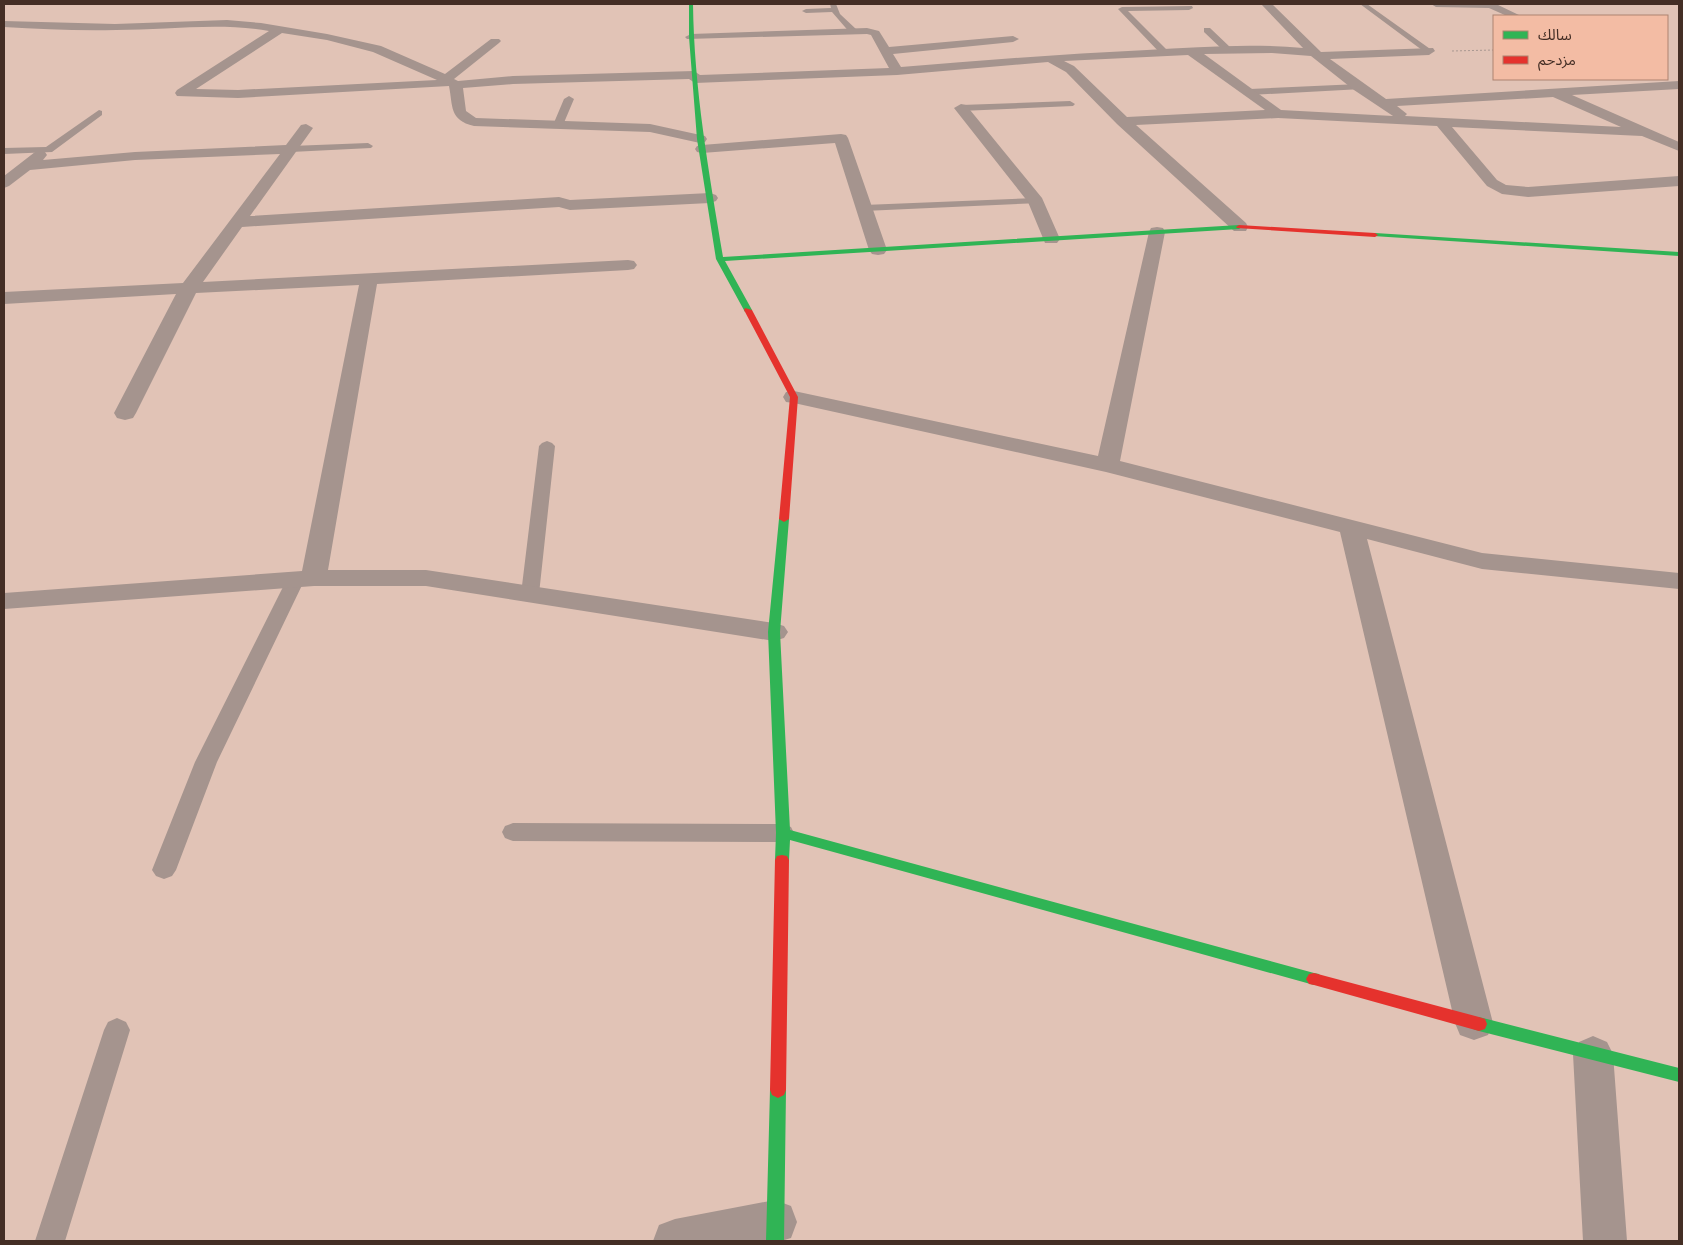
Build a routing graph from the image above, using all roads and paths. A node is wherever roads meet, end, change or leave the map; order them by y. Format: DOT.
graph roads {
  1 [pos="691,4"];
  2 [pos="1266,4"];
  3 [pos="1363,4"];
  4 [pos="1436,4"];
  5 [pos="1489,5"];
  6 [pos="834,7"];
  7 [pos="1189,8"];
  8 [pos="806,11"];
  9 [pos="239,14"];
  10 [pos="1514,15"];
  11 [pos="226,23"];
  12 [pos="4,24"];
  13 [pos="280,29"];
  14 [pos="1206,30"];
  15 [pos="854,32"];
  16 [pos="691,37"];
  17 [pos="1013,39"];
  18 [pos="495,41"];
  19 [pos="1228,50"];
  20 [pos="1493,50"];
  21 [pos="1191,51"];
  22 [pos="886,52"];
  23 [pos="1164,52"];
  24 [pos="1429,52"];
  25 [pos="1316,54"];
  26 [pos="1050,58"];
  27 [pos="898,71"];
  28 [pos="695,77"];
  29 [pos="1668,78"];
  30 [pos="451,82"];
  31 [pos="1679,84"];
  32 [pos="1360,87"];
  33 [pos="1250,92"];
  34 [pos="1555,93"];
  35 [pos="569,99"];
  36 [pos="1070,104"];
  37 [pos="1384,104"];
  38 [pos="961,108"];
  39 [pos="99,113"];
  40 [pos="1278,114"];
  41 [pos="1410,120"];
  42 [pos="1122,121"];
  43 [pos="1441,122"];
  44 [pos="558,125"];
  45 [pos="306,128"];
  46 [pos="1642,132"];
  47 [pos="701,144"];
  48 [pos="368,146"];
  49 [pos="1679,148"];
  50 [pos="291,149"];
  51 [pos="48,150"];
  52 [pos="4,151"];
  53 [pos="27,166"];
  54 [pos="1679,181"];
  55 [pos="4,183"];
  56 [pos="710,198"];
  57 [pos="1036,201"];
  58 [pos="864,208"];
  59 [pos="237,222"];
  60 [pos="1240,227"];
  61 [pos="1157,232"];
  62 [pos="1051,239"];
  63 [pos="878,250"];
  64 [pos="1679,254"];
  65 [pos="720,260"];
  66 [pos="628,266"];
  67 [pos="369,279"];
  68 [pos="189,288"];
  69 [pos="4,298"];
  70 [pos="794,397"];
  71 [pos="125,413"];
  72 [pos="547,446"];
  73 [pos="1108,465"];
  74 [pos="1352,529"];
  75 [pos="305,579"];
  76 [pos="1679,581"];
  77 [pos="530,594"];
  78 [pos="4,601"];
  79 [pos="774,632"];
  80 [pos="513,832"];
  81 [pos="783,833"];
  82 [pos="164,870"];
  83 [pos="1474,1023"];
  84 [pos="116,1030"];
  85 [pos="1593,1054"];
  86 [pos="1679,1076"];
  87 [pos="775,1232"];
  88 [pos="50,1241"];
  89 [pos="675,1241"];
  90 [pos="1605,1241"];
  1 -- 16 [label="main road"];
  2 -- 25 [label="street"];
  3 -- 24 [label="lane"];
  4 -- 5 [label="street"];
  5 -- 10 [label="street"];
  6 -- 8 [label="lane"];
  6 -- 15 [label="lane"];
  7 -- 23 [label="lane"];
  9 -- 11 [label="street"];
  11 -- 12 [label="street"];
  11 -- 13 [label="street"];
  13 -- 30 [label="street"];
  13 -- 30 [label="street"];
  14 -- 19 [label="lane"];
  15 -- 16 [label="street"];
  15 -- 22 [label="street"];
  16 -- 28 [label="main road"];
  17 -- 22 [label="street"];
  18 -- 30 [label="street"];
  19 -- 21 [label="street"];
  19 -- 25 [label="street"];
  20 -- 24 [label="path"];
  21 -- 23 [label="street"];
  21 -- 33 [label="street"];
  22 -- 27 [label="street"];
  23 -- 26 [label="street"];
  24 -- 25 [label="street"];
  25 -- 32 [label="street"];
  26 -- 27 [label="street"];
  26 -- 42 [label="street"];
  27 -- 28 [label="street"];
  28 -- 30 [label="street"];
  28 -- 47 [label="main road"];
  29 -- 31 [label="street"];
  30 -- 44 [label="street"];
  31 -- 34 [label="street"];
  32 -- 33 [label="lane"];
  32 -- 37 [label="street"];
  33 -- 40 [label="street"];
  34 -- 37 [label="street"];
  34 -- 46 [label="street"];
  35 -- 44 [label="lane"];
  36 -- 38 [label="lane"];
  37 -- 41 [label="street"];
  38 -- 57 [label="street"];
  39 -- 51 [label="lane"];
  40 -- 41 [label="street"];
  40 -- 42 [label="street"];
  41 -- 43 [label="street"];
  42 -- 60 [label="street"];
  43 -- 46 [label="street"];
  43 -- 54 [label="street"];
  44 -- 47 [label="street"];
  45 -- 50 [label="street"];
  46 -- 49 [label="street"];
  47 -- 56 [label="main road"];
  47 -- 58 [label="street"];
  48 -- 50 [label="lane"];
  50 -- 53 [label="street"];
  50 -- 59 [label="street"];
  51 -- 52 [label="lane"];
  51 -- 53 [label="street"];
  53 -- 55 [label="street"];
  56 -- 59 [label="street"];
  56 -- 65 [label="main road"];
  57 -- 58 [label="lane"];
  57 -- 62 [label="street"];
  58 -- 63 [label="street"];
  59 -- 68 [label="street"];
  60 -- 61 [label="main road"];
  60 -- 64 [label="main road"];
  61 -- 62 [label="main road"];
  61 -- 73 [label="street"];
  62 -- 63 [label="main road"];
  63 -- 65 [label="main road"];
  65 -- 70 [label="main road"];
  66 -- 67 [label="street"];
  67 -- 68 [label="street"];
  67 -- 75 [label="street"];
  68 -- 69 [label="street"];
  68 -- 71 [label="street"];
  70 -- 73 [label="street"];
  70 -- 79 [label="main road"];
  72 -- 77 [label="lane"];
  73 -- 74 [label="street"];
  74 -- 76 [label="street"];
  74 -- 83 [label="street"];
  75 -- 77 [label="street"];
  75 -- 78 [label="street"];
  75 -- 82 [label="lane"];
  77 -- 79 [label="street"];
  79 -- 81 [label="main road"];
  80 -- 81 [label="lane"];
  81 -- 83 [label="main road"];
  81 -- 87 [label="main road"];
  83 -- 85 [label="main road"];
  84 -- 88 [label="lane"];
  85 -- 86 [label="main road"];
  85 -- 90 [label="street"];
  87 -- 89 [label="street"];
}
